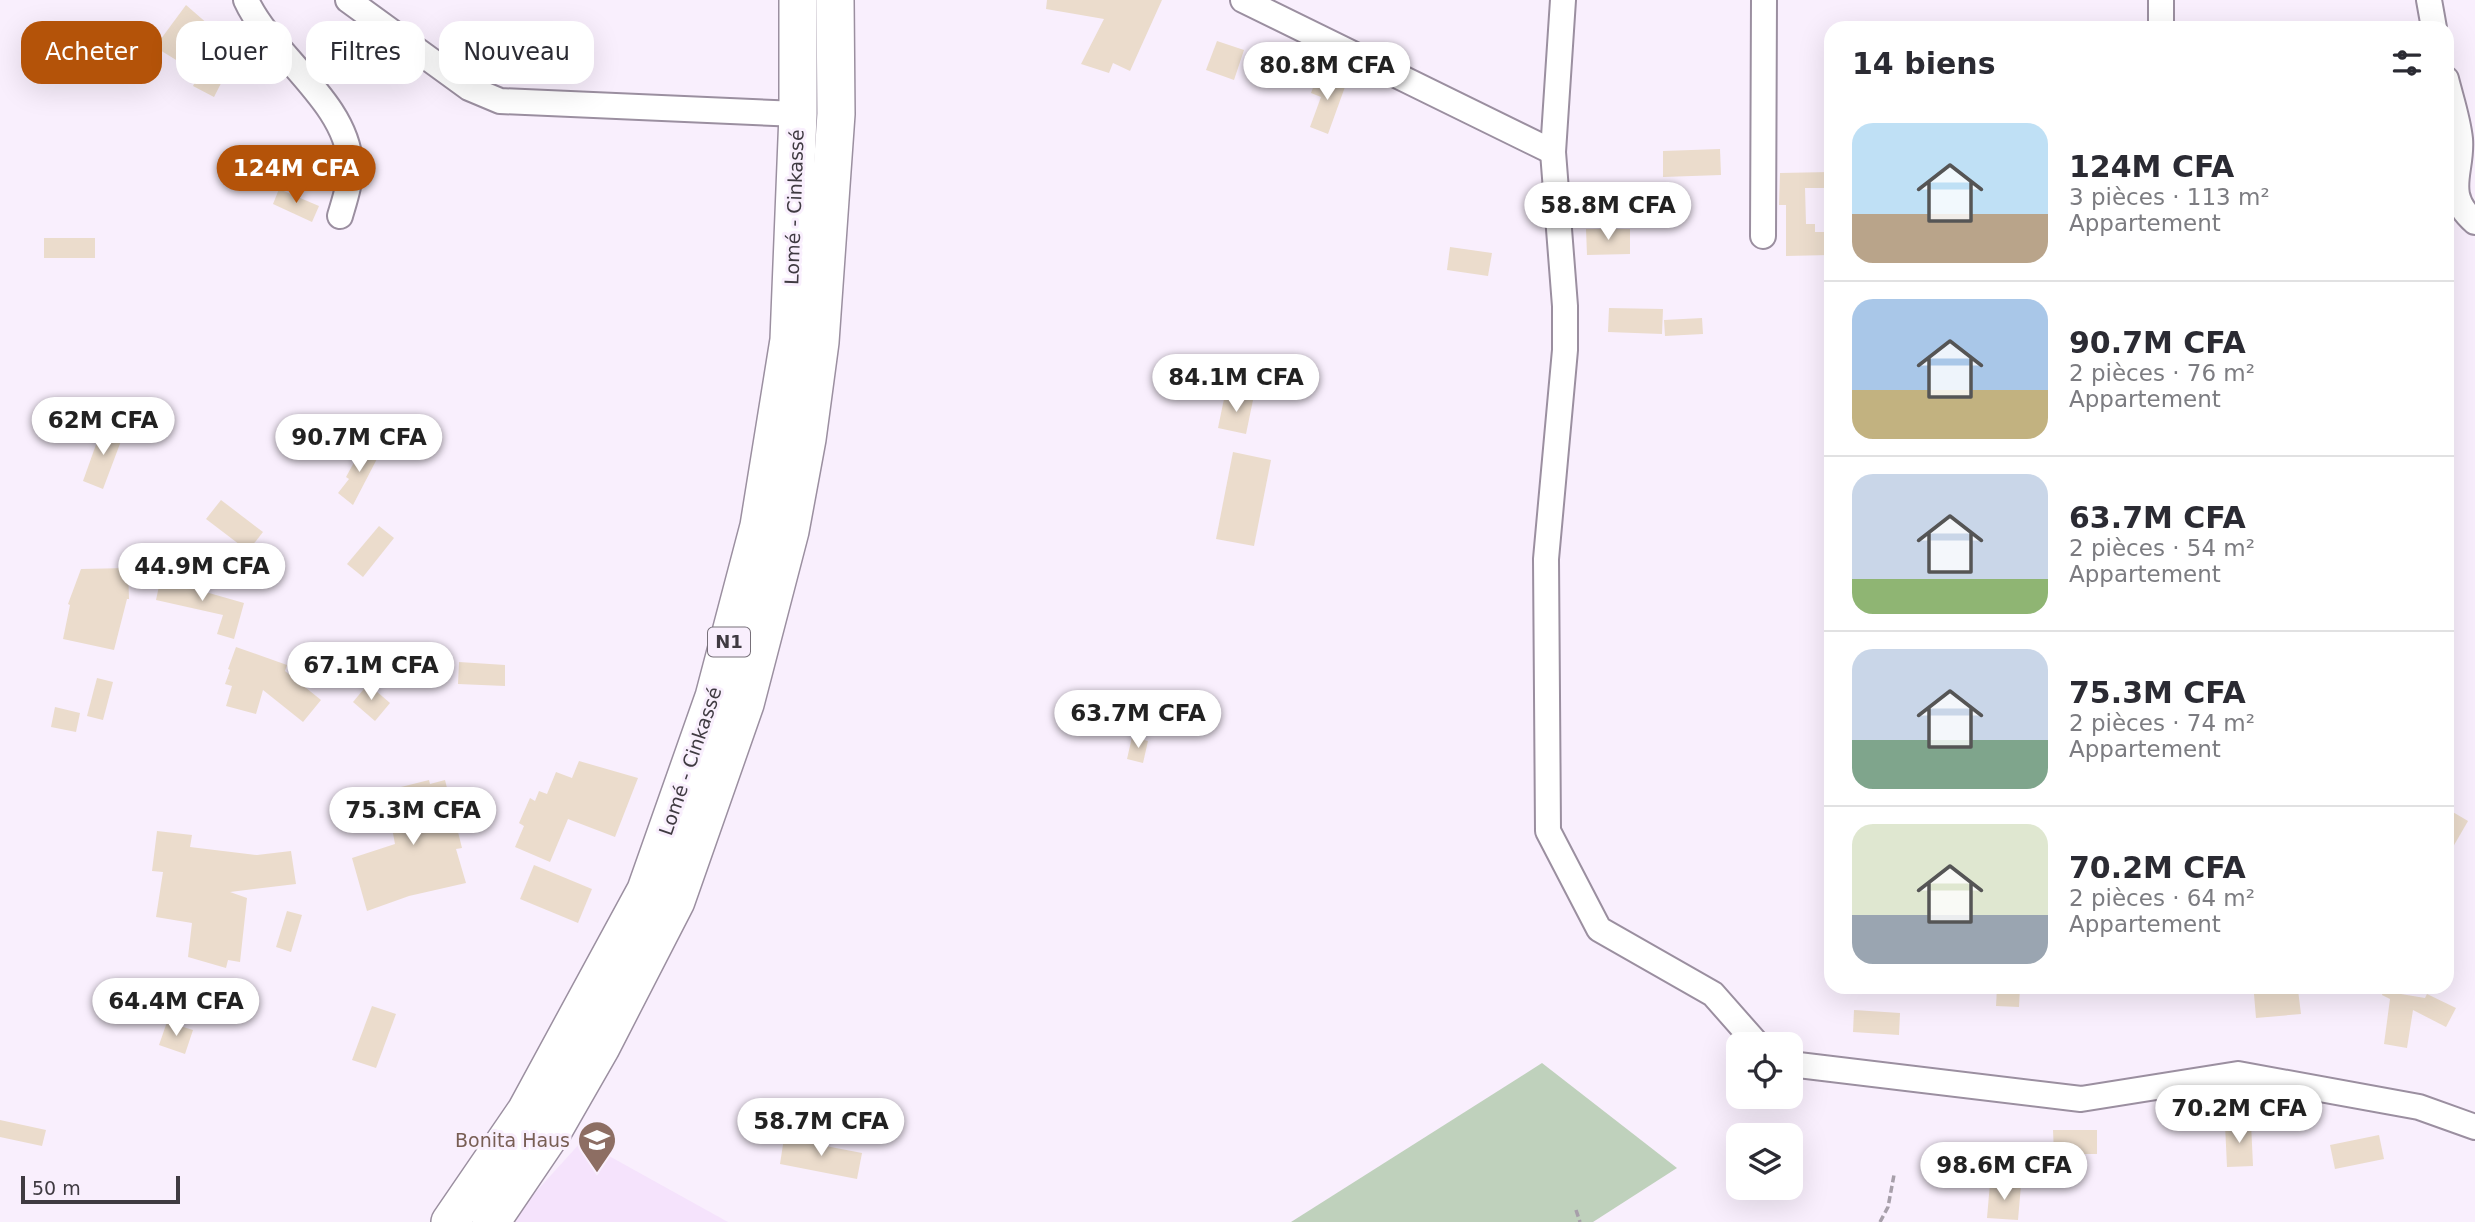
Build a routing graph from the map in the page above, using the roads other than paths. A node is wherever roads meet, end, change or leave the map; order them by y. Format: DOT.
graph roads {
  1 [pos="246,0"];
  2 [pos="348,0"];
  3 [pos="798,0"];
  4 [pos="835,0"];
  5 [pos="1243,0"];
  6 [pos="1563,0"];
  7 [pos="1764,0"];
  8 [pos="2161,0"];
  9 [pos="2429,0"];
  10 [pos="2161,21"];
  11 [pos="2433,21"];
  12 [pos="2454,111"];
  13 [pos="798,114"];
  14 [pos="1553,152"];
  15 [pos="340,216"];
  16 [pos="2475,222"];
  17 [pos="1763,236"];
  18 [pos="661,895"];
  19 [pos="1747,1032"];
  20 [pos="1803,1066"];
  21 [pos="2475,1127"];
  22 [pos="450,1222"];
  23 [pos="491,1222"];
  1 -- 15 [label="street"];
  2 -- 13 [label="street"];
  3 -- 13 [label="highway, Lomé - Cinkassé / N1"];
  4 -- 18 [label="highway, Lomé - Cinkassé / N1"];
  5 -- 14 [label="street"];
  6 -- 14 [label="street"];
  7 -- 17 [label="street"];
  8 -- 10 [label="street"];
  9 -- 11 [label="street"];
  12 -- 16 [label="street"];
  13 -- 18 [label="highway, Lomé - Cinkassé / N1"];
  14 -- 19 [label="street"];
  18 -- 22 [label="highway, Lomé - Cinkassé / N1"];
  18 -- 23 [label="highway, Lomé - Cinkassé / N1"];
  20 -- 21 [label="street"];
}
